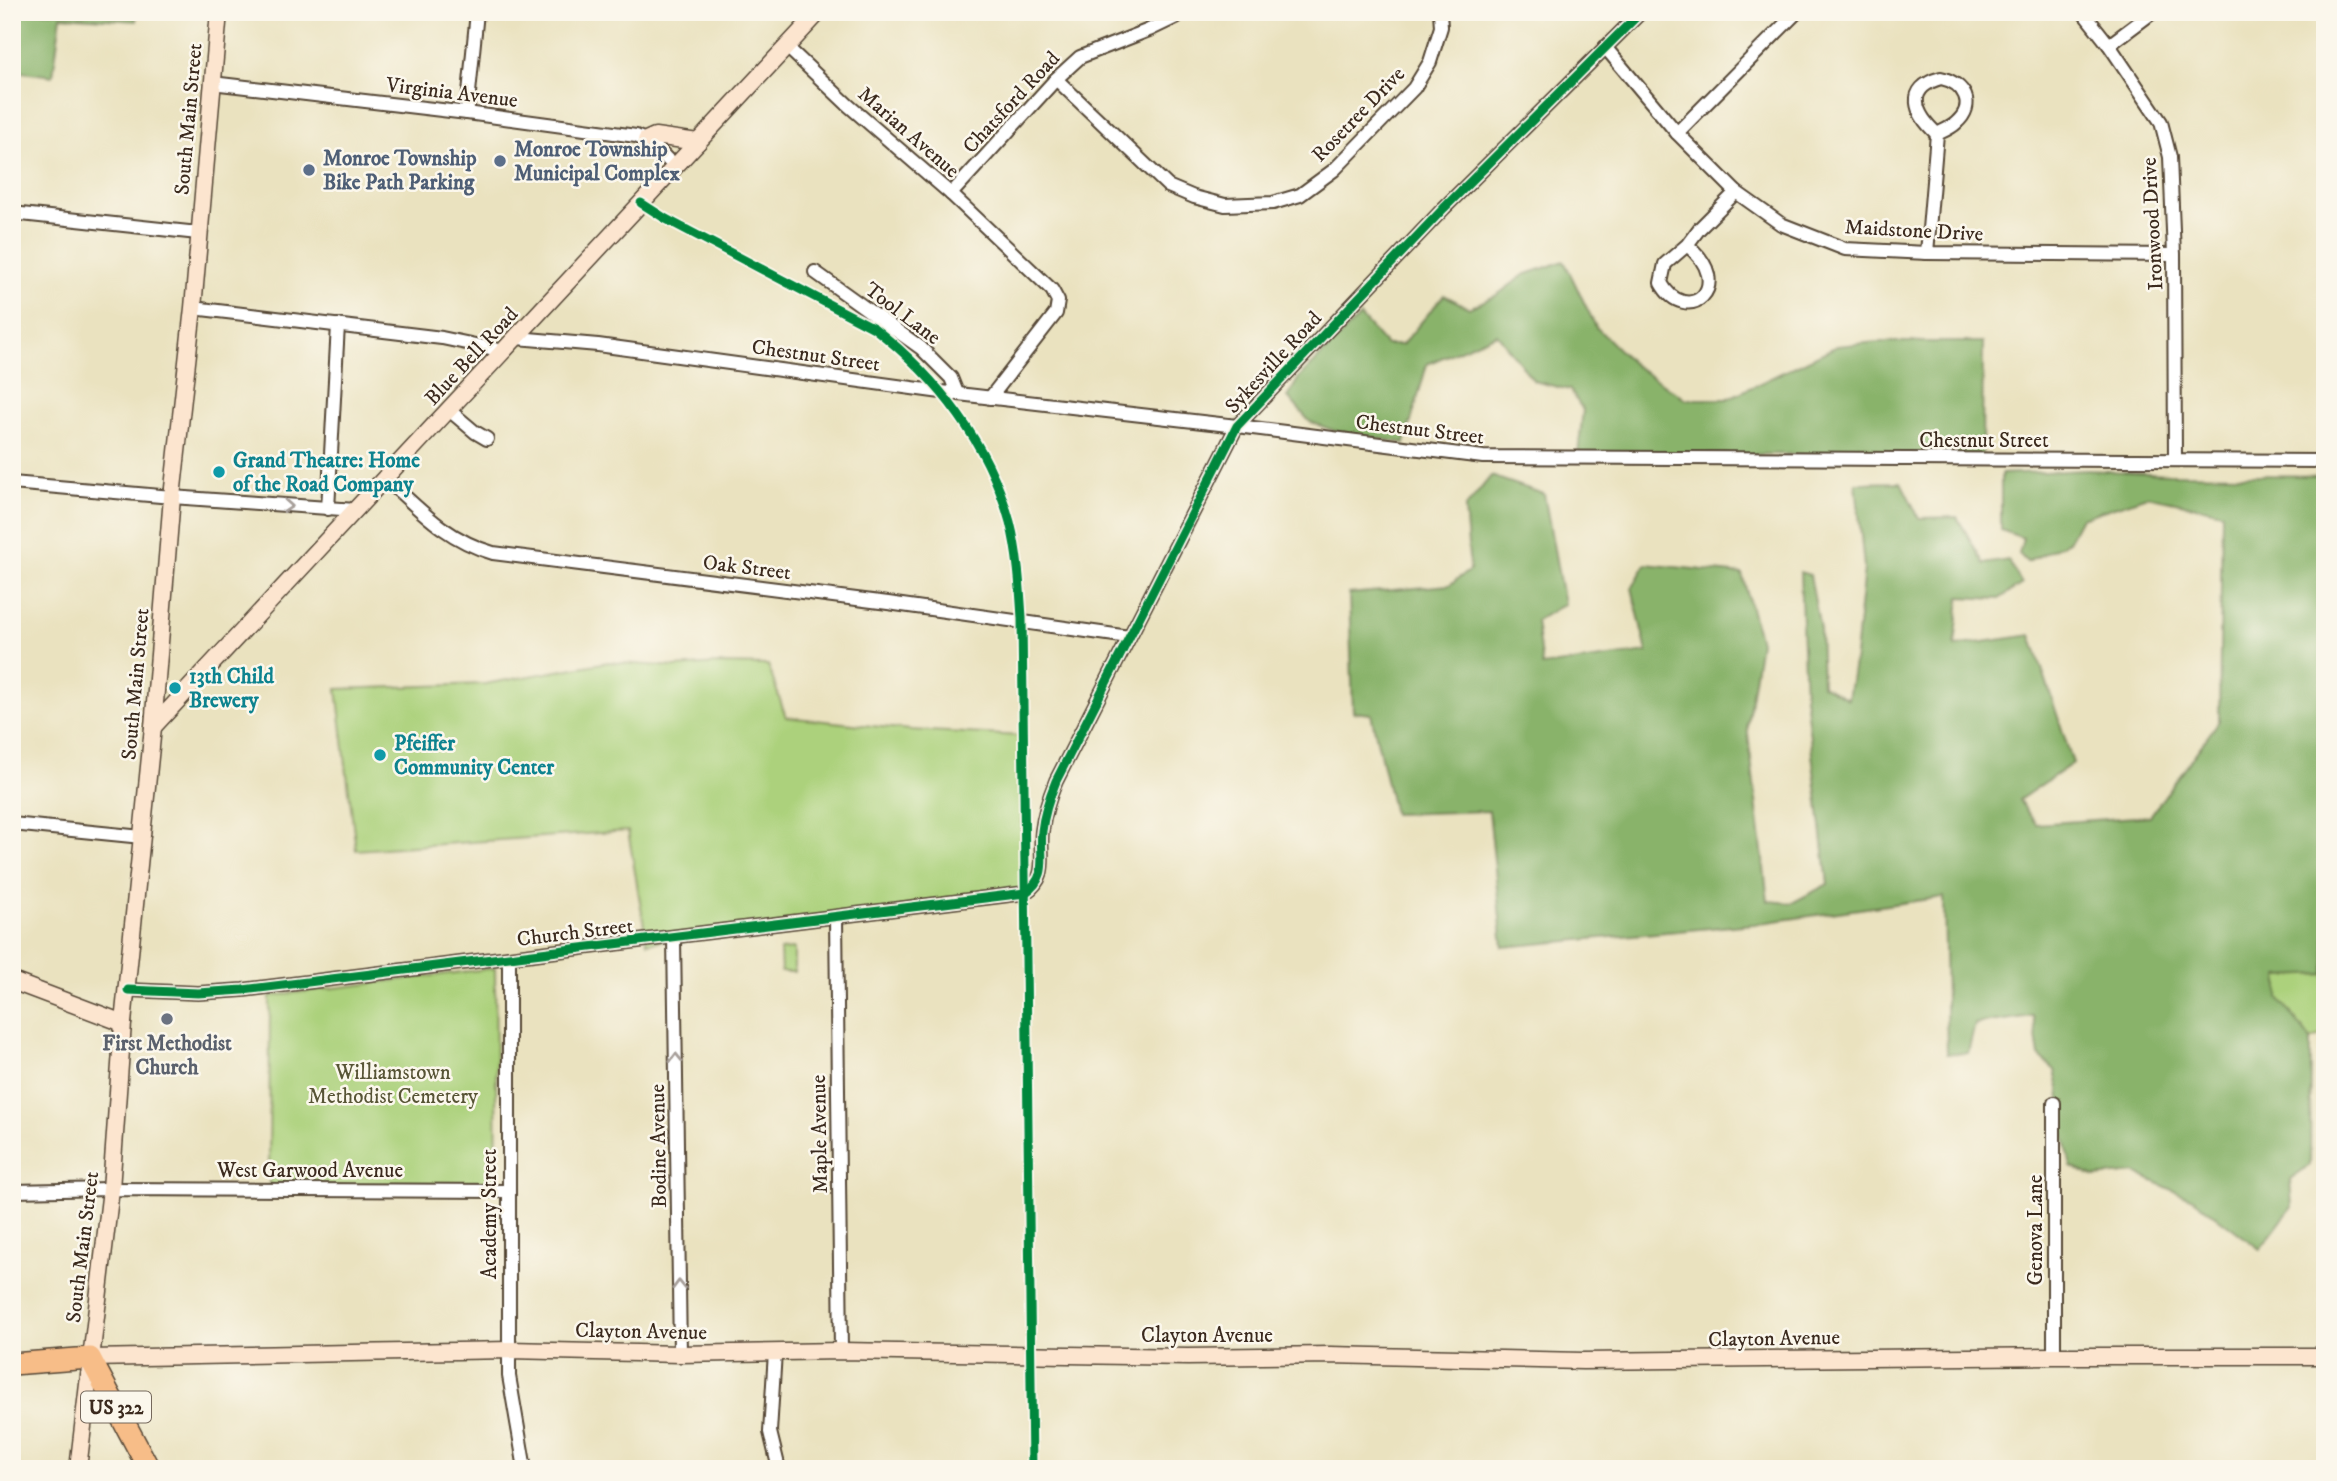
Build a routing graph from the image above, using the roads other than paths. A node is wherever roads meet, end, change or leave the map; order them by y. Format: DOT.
graph roads {
  1 [pos="219,12"];
  2 [pos="477,12"];
  3 [pos="819,12"];
  4 [pos="1181,12"];
  5 [pos="1440,12"];
  6 [pos="1641,12"];
  7 [pos="1797,12"];
  8 [pos="2083,12"];
  9 [pos="2152,12"];
  10 [pos="2109,45"];
  11 [pos="787,47"];
  12 [pos="1605,47"];
  13 [pos="1056,79"];
  14 [pos="212,83"];
  15 [pos="467,113"];
  16 [pos="1677,133"];
  17 [pos="1937,134"];
  18 [pos="646,140"];
  19 [pos="698,142"];
  20 [pos="675,167"];
  21 [pos="1736,192"];
  22 [pos="951,194"];
  23 [pos="12,214"];
  24 [pos="198,233"];
  25 [pos="1687,245"];
  26 [pos="1927,253"];
  27 [pos="2174,255"];
  28 [pos="815,272"];
  29 [pos="192,308"];
  30 [pos="338,325"];
  31 [pos="517,338"];
  32 [pos="504,351"];
  33 [pos="957,393"];
  34 [pos="990,398"];
  35 [pos="449,410"];
  36 [pos="1237,426"];
  37 [pos="486,439"];
  38 [pos="2175,460"];
  39 [pos="2325,461"];
  40 [pos="385,478"];
  41 [pos="12,483"];
  42 [pos="172,497"];
  43 [pos="328,509"];
  44 [pos="356,510"];
  45 [pos="1129,638"];
  46 [pos="153,727"];
  47 [pos="12,824"];
  48 [pos="142,837"];
  49 [pos="1025,893"];
  50 [pos="836,917"];
  51 [pos="674,938"];
  52 [pos="509,957"];
  53 [pos="12,981"];
  54 [pos="128,990"];
  55 [pos="123,1023"];
  56 [pos="2054,1103"];
  57 [pos="111,1189"];
  58 [pos="12,1191"];
  59 [pos="508,1191"];
  60 [pos="509,1350"];
  61 [pos="775,1352"];
  62 [pos="841,1352"];
  63 [pos="680,1354"];
  64 [pos="2054,1356"];
  65 [pos="2325,1356"];
  66 [pos="90,1358"];
  67 [pos="12,1364"];
  68 [pos="78,1469"];
  69 [pos="149,1469"];
  70 [pos="525,1469"];
  71 [pos="779,1469"];
  1 -- 14 [label="main road, South Main Street"];
  2 -- 15 [label="street"];
  3 -- 11 [label="main road, Blue Bell Road"];
  4 -- 13 [label="street, Chatsford Road"];
  5 -- 13 [label="street, Rosetree Drive"];
  6 -- 12 [label="street, Sykesville Road"];
  7 -- 16 [label="street"];
  8 -- 10 [label="street, Ironwood Drive"];
  9 -- 10 [label="street"];
  10 -- 27 [label="street, Ironwood Drive"];
  11 -- 19 [label="main road, Blue Bell Road"];
  11 -- 22 [label="street, Marian Avenue"];
  12 -- 16 [label="street, Maidstone Drive"];
  12 -- 36 [label="street, Sykesville Road"];
  13 -- 22 [label="street, Chatsford Road"];
  14 -- 15 [label="street, Virginia Avenue"];
  14 -- 24 [label="main road, South Main Street"];
  15 -- 18 [label="street, Virginia Avenue"];
  16 -- 21 [label="street, Maidstone Drive"];
  17 -- 17 [label="street"];
  17 -- 26 [label="street"];
  18 -- 19 [label="main road"];
  18 -- 20 [label="street"];
  19 -- 20 [label="main road, Blue Bell Road"];
  20 -- 31 [label="main road, Blue Bell Road"];
  21 -- 25 [label="street"];
  21 -- 26 [label="street, Maidstone Drive"];
  22 -- 34 [label="street, Marian Avenue"];
  23 -- 24 [label="street"];
  24 -- 29 [label="main road, South Main Street"];
  25 -- 25 [label="street"];
  26 -- 27 [label="street, Maidstone Drive"];
  27 -- 38 [label="street, Ironwood Drive"];
  28 -- 33 [label="street, Tool Lane"];
  29 -- 30 [label="street"];
  29 -- 42 [label="main road, South Main Street"];
  30 -- 32 [label="street"];
  30 -- 43 [label="street"];
  31 -- 32 [label="main road, Blue Bell Road"];
  31 -- 33 [label="street, Chestnut Street"];
  32 -- 35 [label="main road, Blue Bell Road"];
  33 -- 34 [label="street, Chestnut Street"];
  34 -- 36 [label="street, Chestnut Street"];
  35 -- 37 [label="street"];
  35 -- 40 [label="main road, Blue Bell Road"];
  36 -- 38 [label="street, Chestnut Street"];
  36 -- 45 [label="street, Sykesville Road"];
  38 -- 39 [label="street, Chestnut Street"];
  40 -- 44 [label="main road, Blue Bell Road"];
  40 -- 45 [label="street, Oak Street"];
  41 -- 42 [label="street"];
  42 -- 43 [label="street, one-way"];
  42 -- 46 [label="main road, South Main Street"];
  43 -- 44 [label="street"];
  44 -- 46 [label="main road, Blue Bell Road"];
  45 -- 49 [label="street, Sykesville Road"];
  46 -- 48 [label="main road, South Main Street"];
  47 -- 48 [label="street"];
  48 -- 54 [label="main road, South Main Street"];
  49 -- 50 [label="street, Church Street"];
  50 -- 51 [label="street, Church Street"];
  50 -- 62 [label="street, Maple Avenue"];
  51 -- 52 [label="street, Church Street"];
  63 -- 51 [label="street, Bodine Avenue, one-way"];
  52 -- 54 [label="street, Church Street"];
  52 -- 59 [label="street, Academy Street"];
  53 -- 55 [label="main road"];
  54 -- 55 [label="main road, South Main Street"];
  55 -- 57 [label="main road, South Main Street"];
  56 -- 64 [label="street, Genova Lane"];
  57 -- 58 [label="street, West Garwood Avenue"];
  57 -- 59 [label="street, West Garwood Avenue"];
  57 -- 66 [label="main road, South Main Street"];
  59 -- 60 [label="street, Academy Street"];
  60 -- 63 [label="main road, Clayton Avenue"];
  60 -- 66 [label="main road, Clayton Avenue"];
  60 -- 70 [label="street, Academy Street"];
  61 -- 62 [label="main road, Clayton Avenue"];
  61 -- 63 [label="main road, Clayton Avenue"];
  61 -- 71 [label="street"];
  62 -- 64 [label="main road, Clayton Avenue"];
  64 -- 65 [label="main road, Clayton Avenue"];
  66 -- 67 [label="highway"];
  66 -- 68 [label="main road, South Main Street"];
  66 -- 69 [label="highway, US 322"];
}
